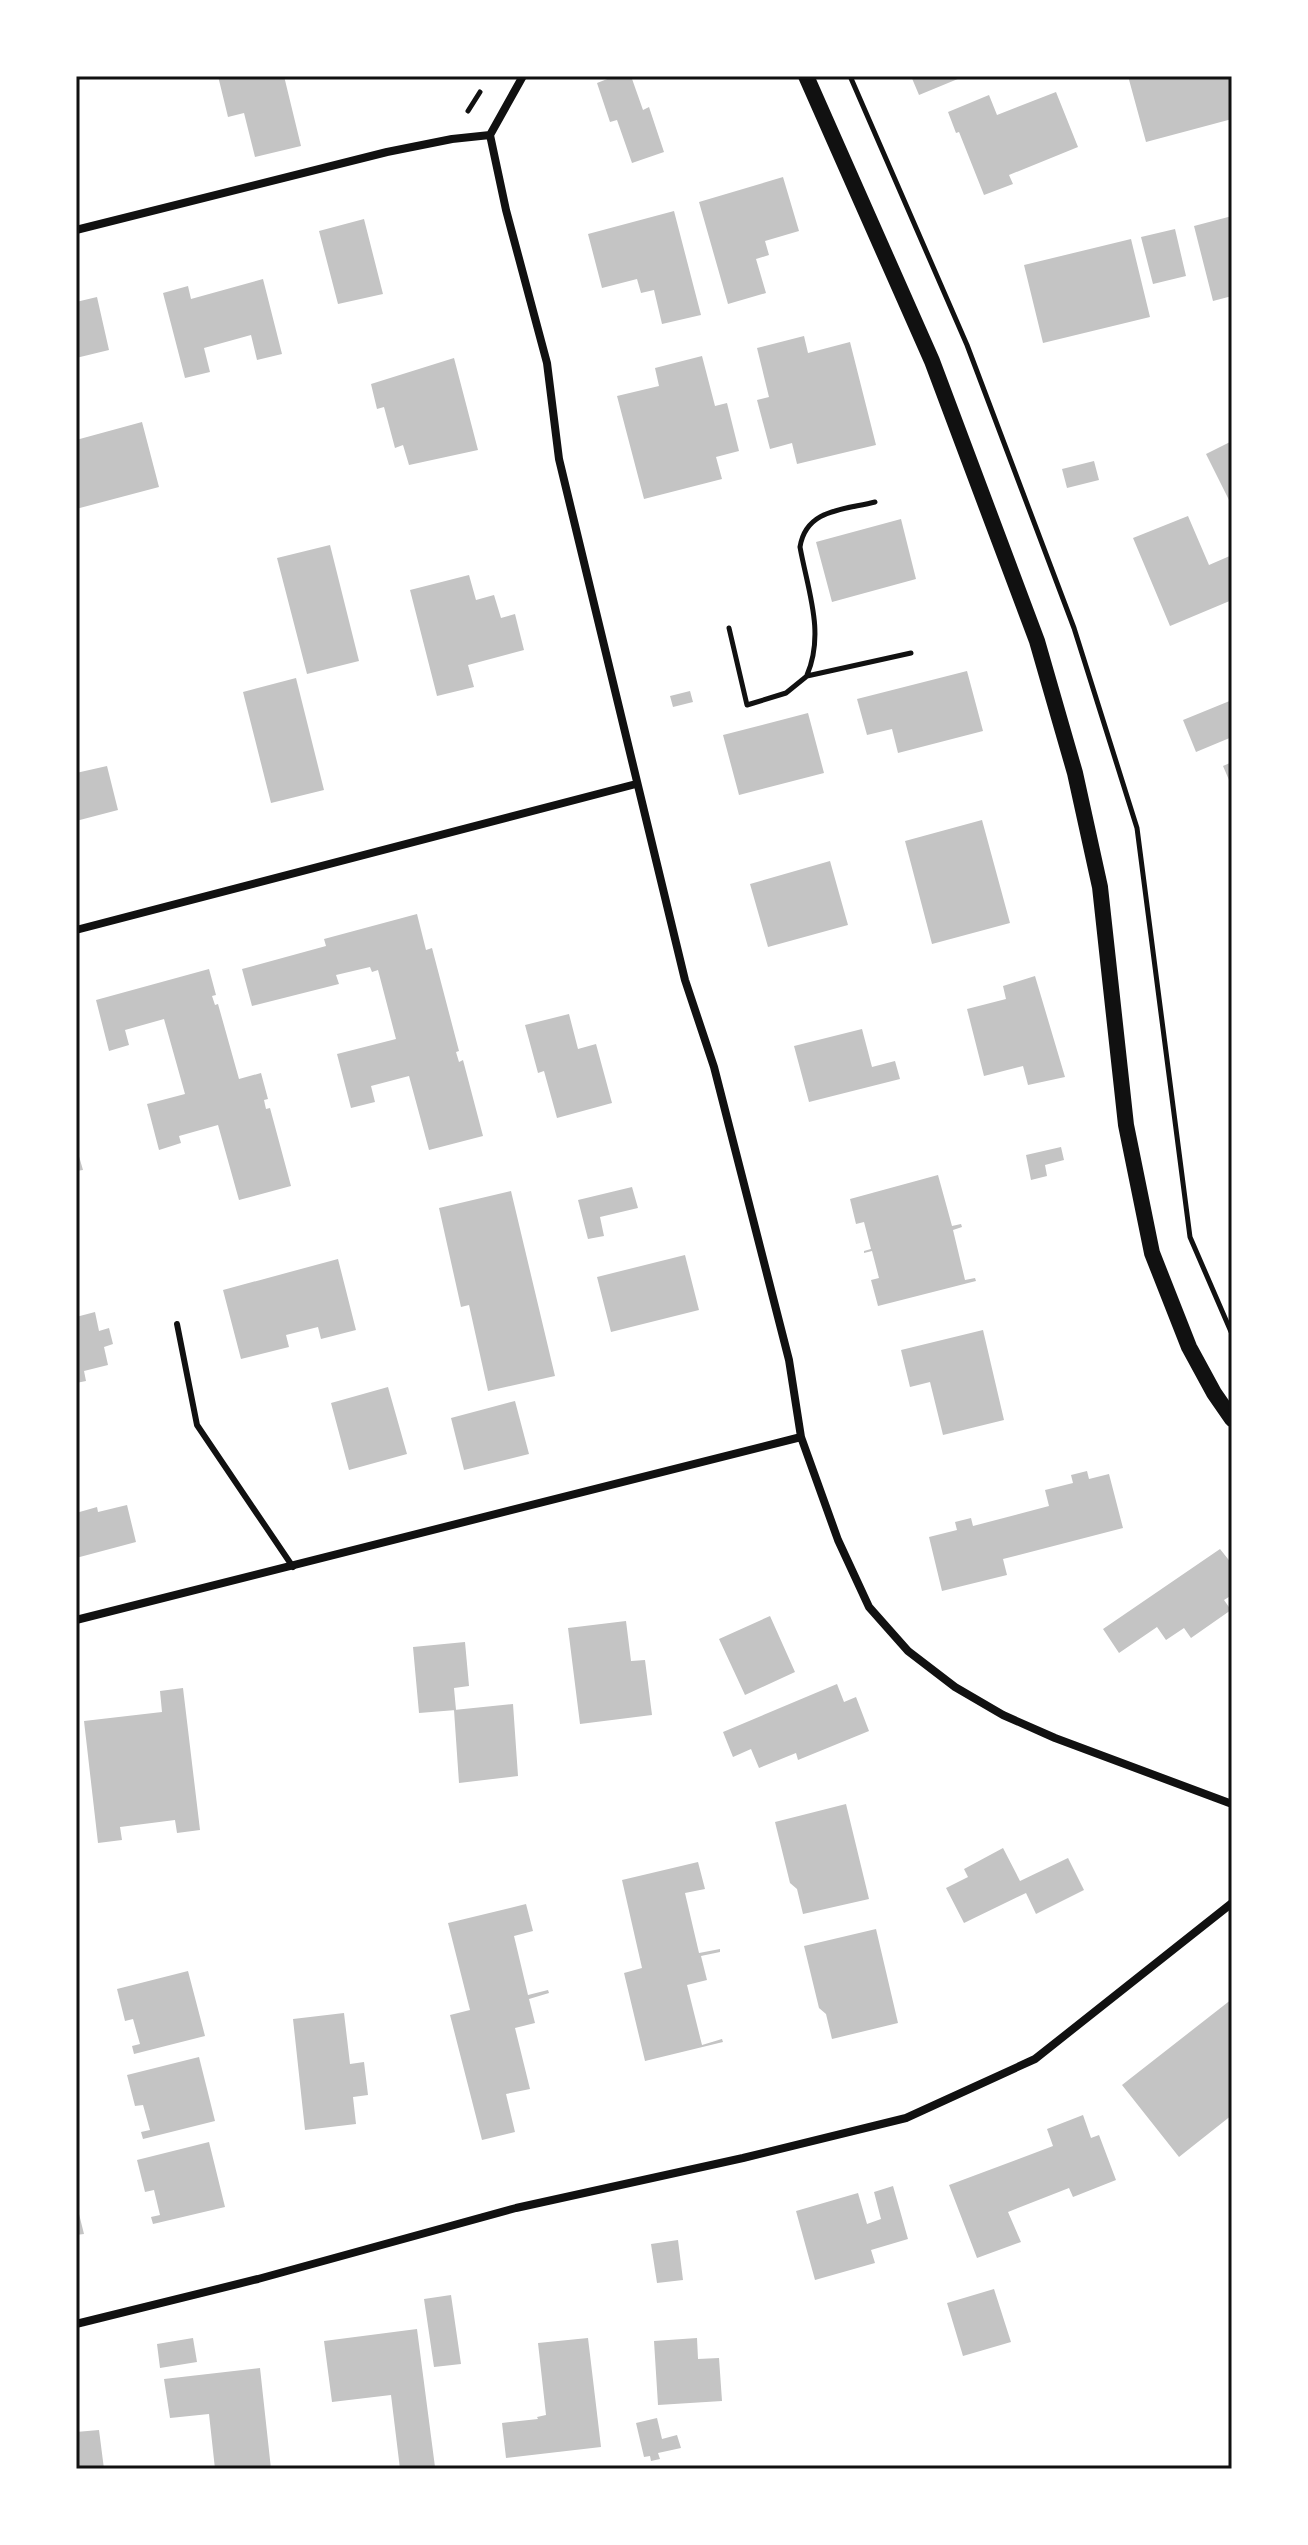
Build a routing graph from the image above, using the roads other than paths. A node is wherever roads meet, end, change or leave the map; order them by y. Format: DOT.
graph roads {
  1 [pos="523,76"];
  2 [pos="806,76"];
  3 [pos="490,135"];
  4 [pos="76,230"];
  5 [pos="636,784"];
  6 [pos="76,930"];
  7 [pos="177,1324"];
  8 [pos="1232,1419"];
  9 [pos="801,1437"];
  10 [pos="293,1567"];
  11 [pos="76,1620"];
  12 [pos="1232,1804"];
  13 [pos="1232,1903"];
  14 [pos="76,2324"];
  1 -- 3 [label="street"];
  2 -- 8 [label="main road"];
  3 -- 4 [label="street"];
  3 -- 5 [label="street"];
  5 -- 6 [label="street"];
  5 -- 9 [label="street"];
  7 -- 10 [label="lane"];
  9 -- 10 [label="street"];
  9 -- 12 [label="street"];
  10 -- 11 [label="street"];
  13 -- 14 [label="street"];
}
